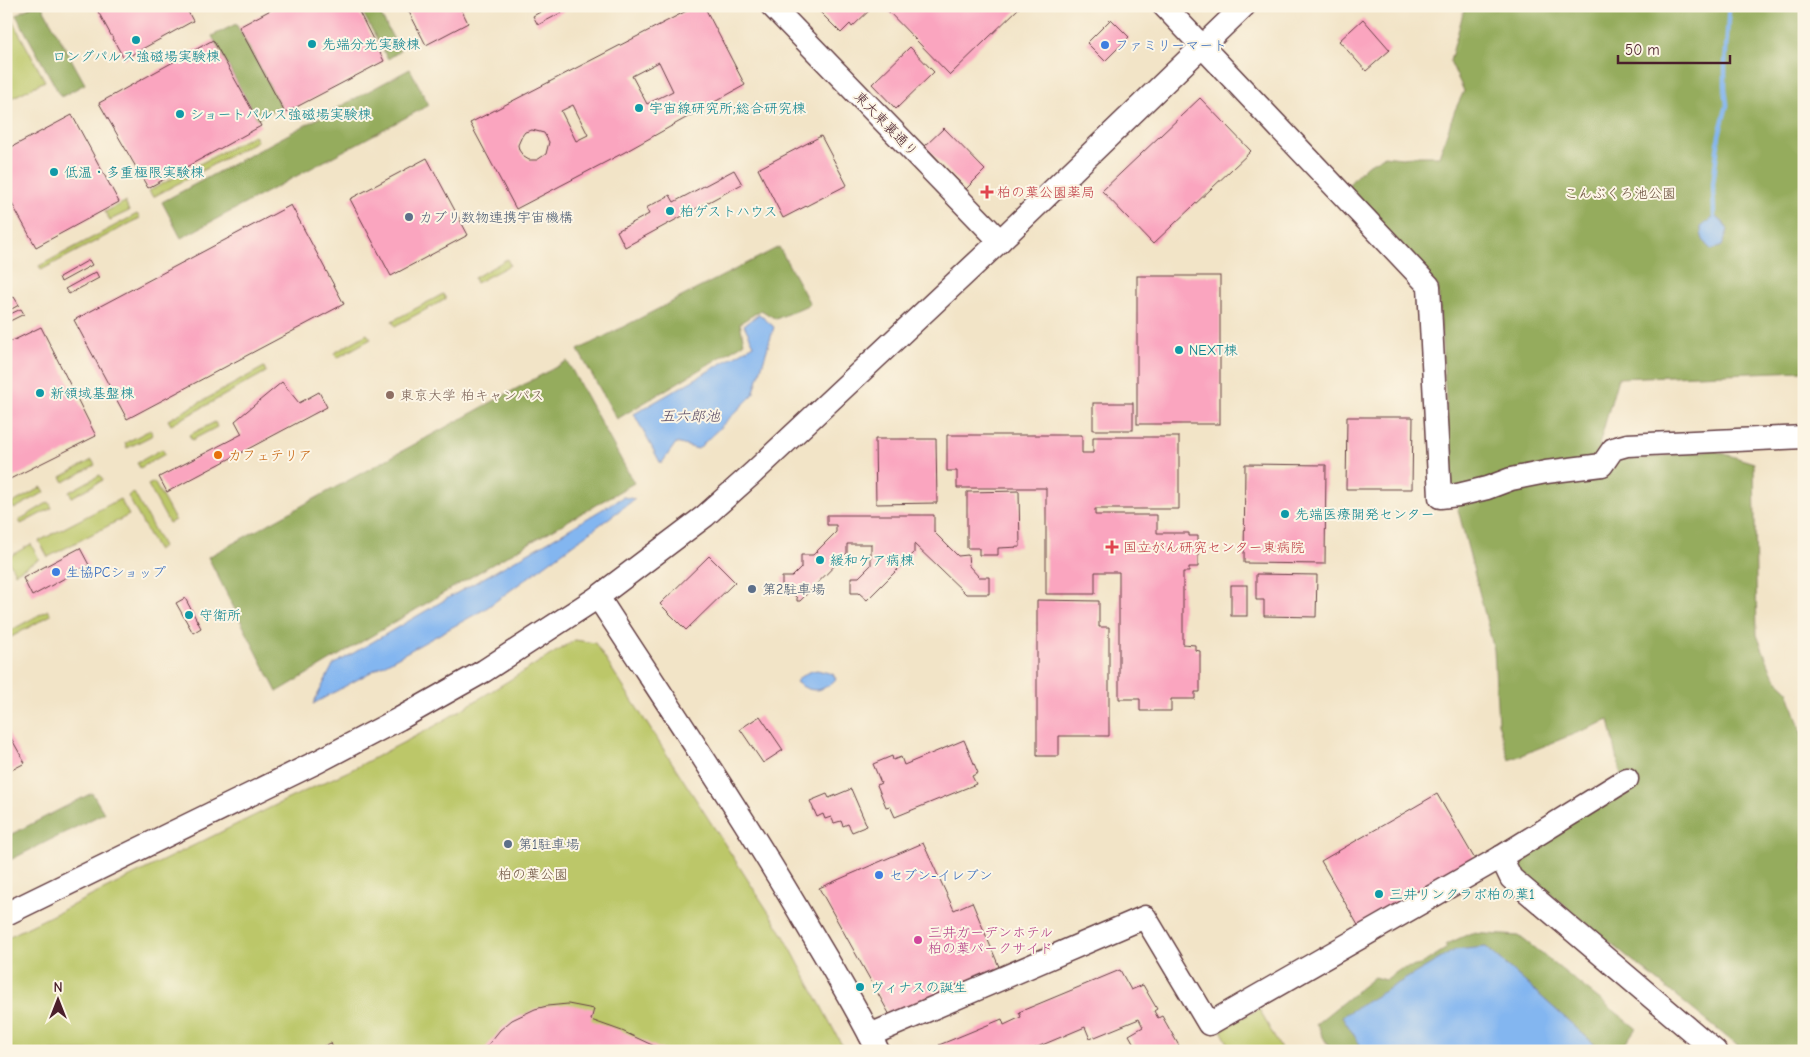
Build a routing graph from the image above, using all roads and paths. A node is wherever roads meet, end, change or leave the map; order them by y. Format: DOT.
graph roads {
  1 [pos="772,6"];
  2 [pos="1164,6"];
  3 [pos="1244,6"];
  4 [pos="1203,46"];
  5 [pos="1000,241"];
  6 [pos="1804,437"];
  7 [pos="598,597"];
  8 [pos="1627,779"];
  9 [pos="1501,857"];
  10 [pos="6,914"];
  11 [pos="874,1043"];
  12 [pos="1715,1051"];
  1 -- 5 [label="street, 東大東裏通り"];
  2 -- 4 [label="street"];
  3 -- 4 [label="street"];
  4 -- 5 [label="street"];
  4 -- 6 [label="street"];
  5 -- 7 [label="street"];
  7 -- 10 [label="street"];
  7 -- 11 [label="street"];
  8 -- 9 [label="street"];
  9 -- 11 [label="street"];
  9 -- 12 [label="street"];
}
